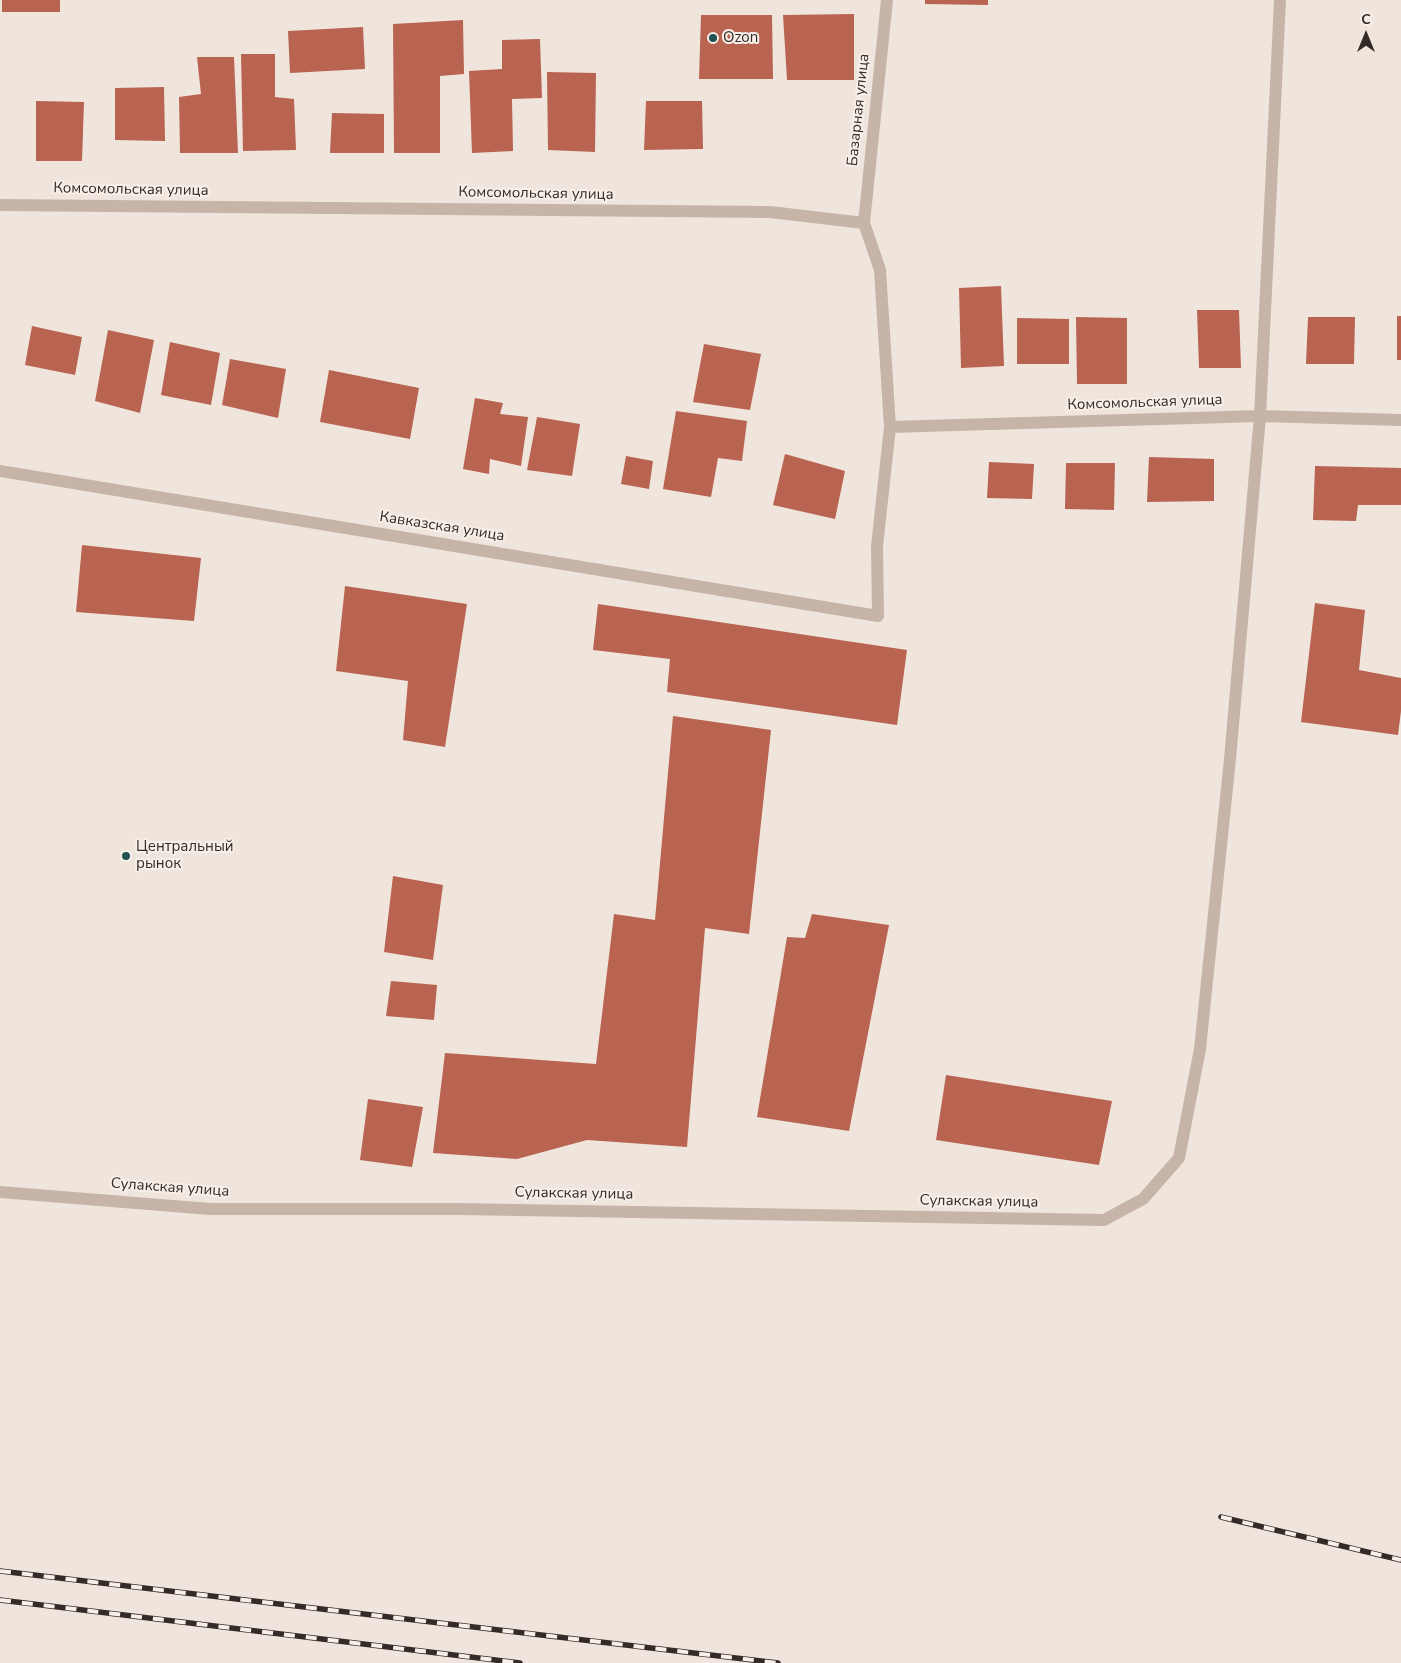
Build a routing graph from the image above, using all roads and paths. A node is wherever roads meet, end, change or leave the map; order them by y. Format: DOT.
graph roads {
  1 [pos="887,0"];
  2 [pos="1280,0"];
  3 [pos="0,205"];
  4 [pos="864,223"];
  5 [pos="1260,416"];
  6 [pos="1401,420"];
  7 [pos="890,427"];
  8 [pos="0,471"];
  9 [pos="0,1192"];
  1 -- 4 [label="street, Базарная улица"];
  2 -- 5 [label="street, Сулакская улица"];
  3 -- 4 [label="street, Комсомольская улица"];
  4 -- 7 [label="street"];
  5 -- 6 [label="street, Комсомольская улица"];
  5 -- 7 [label="street, Комсомольская улица"];
  5 -- 9 [label="street, Сулакская улица"];
  7 -- 8 [label="street, Кавказская улица"];
}
